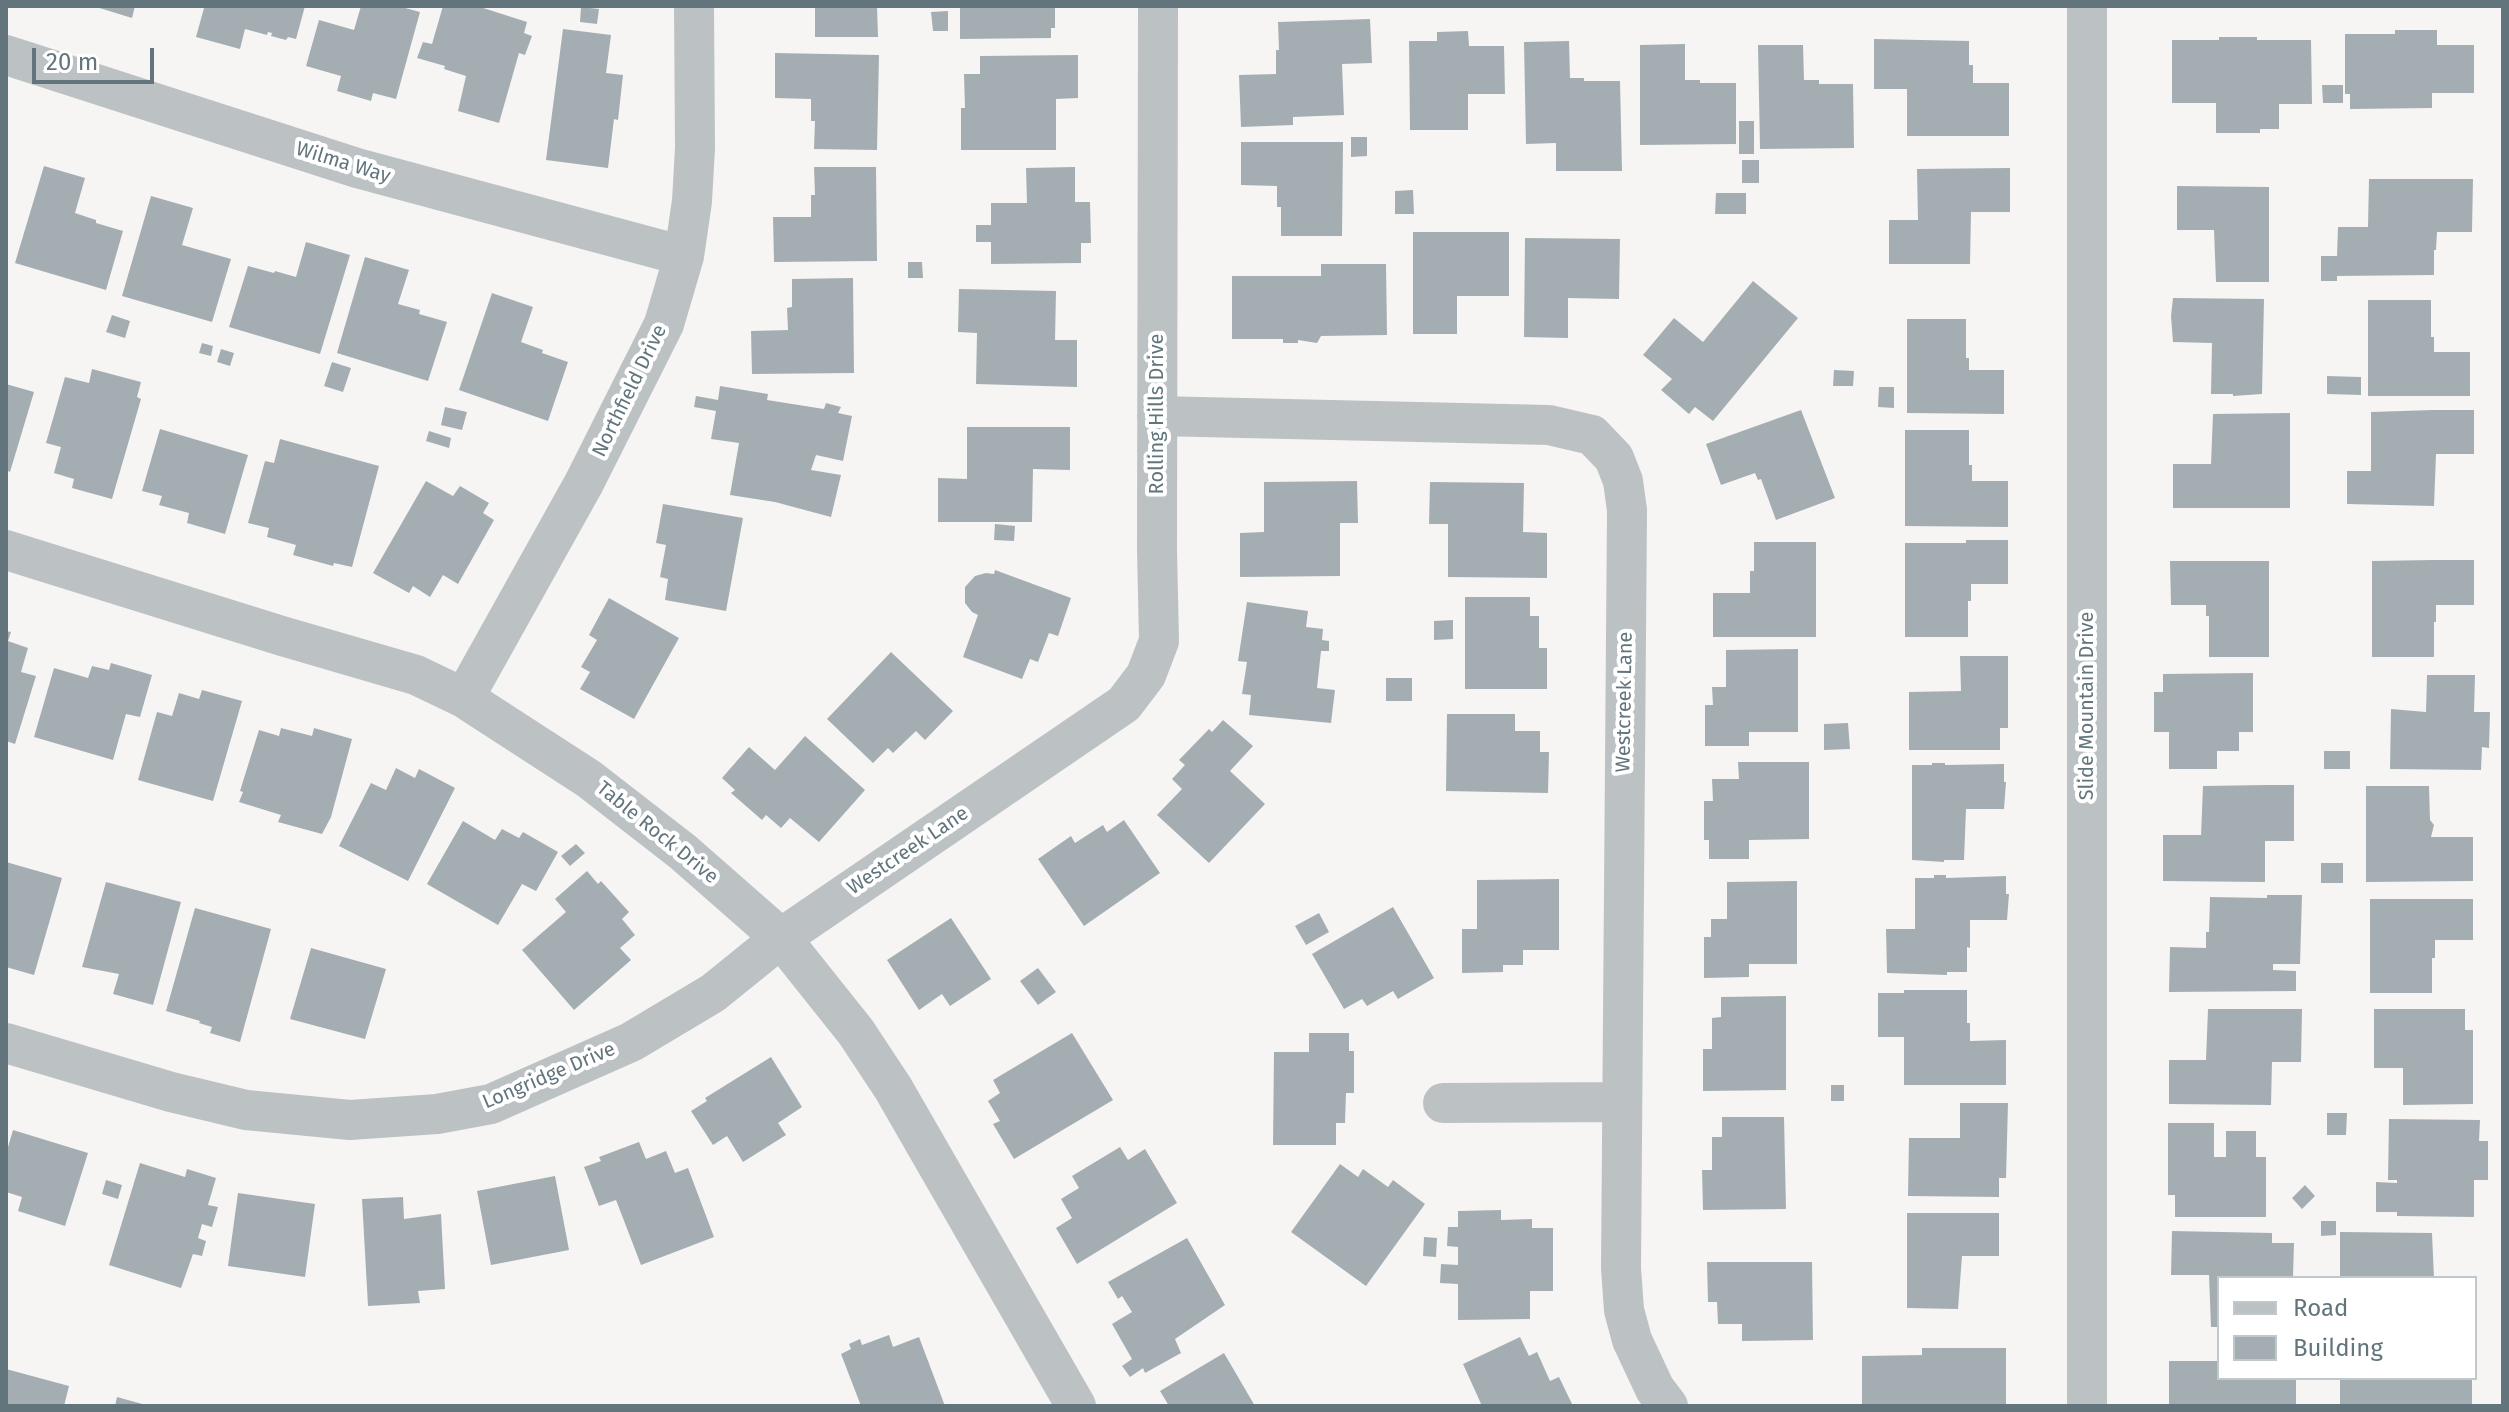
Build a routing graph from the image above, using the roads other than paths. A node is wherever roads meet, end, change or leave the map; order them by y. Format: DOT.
graph roads {
  1 [pos="694,6"];
  2 [pos="1158,6"];
  3 [pos="2087,6"];
  4 [pos="6,55"];
  5 [pos="684,256"];
  6 [pos="1157,416"];
  7 [pos="6,550"];
  8 [pos="464,698"];
  9 [pos="1035,764"];
  10 [pos="781,938"];
  11 [pos="6,1043"];
  12 [pos="1621,1102"];
  13 [pos="1443,1103"];
  14 [pos="1076,1406"];
  15 [pos="1668,1406"];
  16 [pos="2087,1406"];
  1 -- 5 [label="street, Northfield Drive"];
  2 -- 6 [label="street, Rolling Hills Drive"];
  3 -- 16 [label="street, Slide Mountain Drive"];
  4 -- 5 [label="street, Wilma Way"];
  5 -- 8 [label="street, Northfield Drive"];
  6 -- 9 [label="street, Rolling Hills Drive"];
  6 -- 12 [label="street, Westcreek Lane"];
  7 -- 8 [label="street, Table Rock Drive"];
  8 -- 10 [label="street, Table Rock Drive"];
  9 -- 10 [label="street, Westcreek Lane"];
  10 -- 11 [label="street, Longridge Drive"];
  10 -- 14 [label="street, Table Rock Drive"];
  12 -- 13 [label="street"];
  12 -- 15 [label="street, Westcreek Lane"];
}
